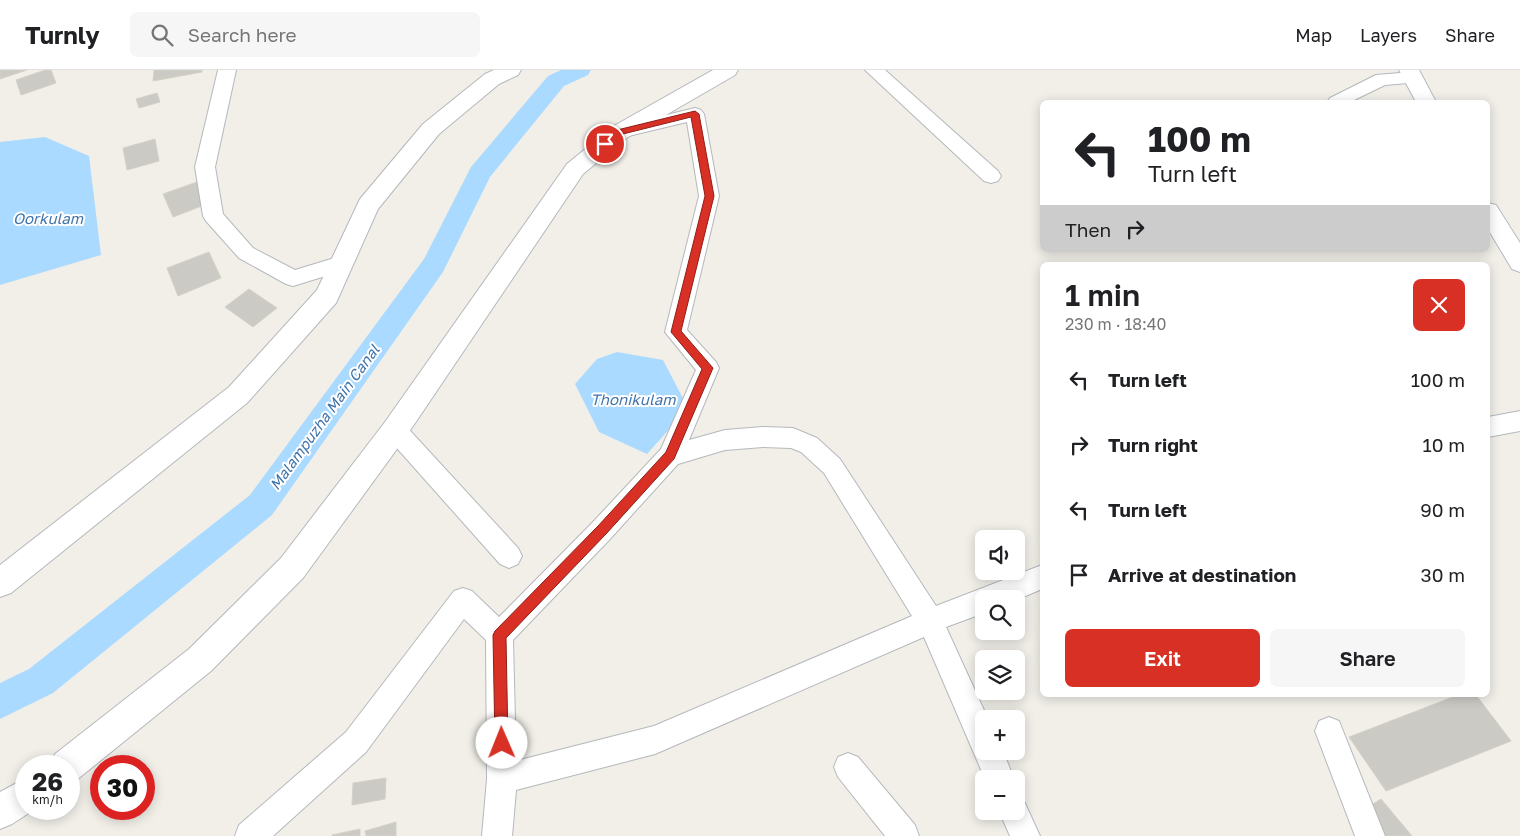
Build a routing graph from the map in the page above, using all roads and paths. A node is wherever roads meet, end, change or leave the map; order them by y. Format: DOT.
graph roads {
  1 [pos="227,70"];
  2 [pos="511,70"];
  3 [pos="728,70"];
  4 [pos="874,70"];
  5 [pos="1411,74"];
  6 [pos="1340,100"];
  7 [pos="1425,100"];
  8 [pos="620,132"];
  9 [pos="991,176"];
  10 [pos="1490,213"];
  11 [pos="1520,263"];
  12 [pos="342,264"];
  13 [pos="1520,421"];
  14 [pos="1490,427"];
  15 [pos="395,430"];
  16 [pos="670,456"];
  17 [pos="509,556"];
  18 [pos="1040,578"];
  19 [pos="0,583"];
  20 [pos="1008,590"];
  21 [pos="975,603"];
  22 [pos="930,621"];
  23 [pos="499,635"];
  24 [pos="975,722"];
  25 [pos="1328,731"];
  26 [pos="80,756"];
  27 [pos="848,767"];
  28 [pos="502,779"];
  29 [pos="15,802"];
  30 [pos="0,812"];
  31 [pos="1018,820"];
  32 [pos="250,836"];
  33 [pos="498,836"];
  34 [pos="904,836"];
  35 [pos="1025,836"];
  36 [pos="1370,836"];
  1 -- 12 [label="street"];
  2 -- 12 [label="street"];
  3 -- 8 [label="street"];
  4 -- 9 [label="street"];
  5 -- 6 [label="street"];
  5 -- 7 [label="street"];
  8 -- 15 [label="street"];
  8 -- 16 [label="street"];
  10 -- 11 [label="street"];
  12 -- 19 [label="street"];
  13 -- 14 [label="street"];
  15 -- 17 [label="street"];
  15 -- 26 [label="street"];
  16 -- 22 [label="street"];
  16 -- 23 [label="street"];
  18 -- 20 [label="street"];
  21 -- 22 [label="street"];
  22 -- 24 [label="street"];
  22 -- 28 [label="street"];
  23 -- 28 [label="street"];
  23 -- 32 [label="street"];
  25 -- 36 [label="street"];
  27 -- 34 [label="street"];
  28 -- 33 [label="street"];
  29 -- 30 [label="street"];
  31 -- 35 [label="street"];
}
